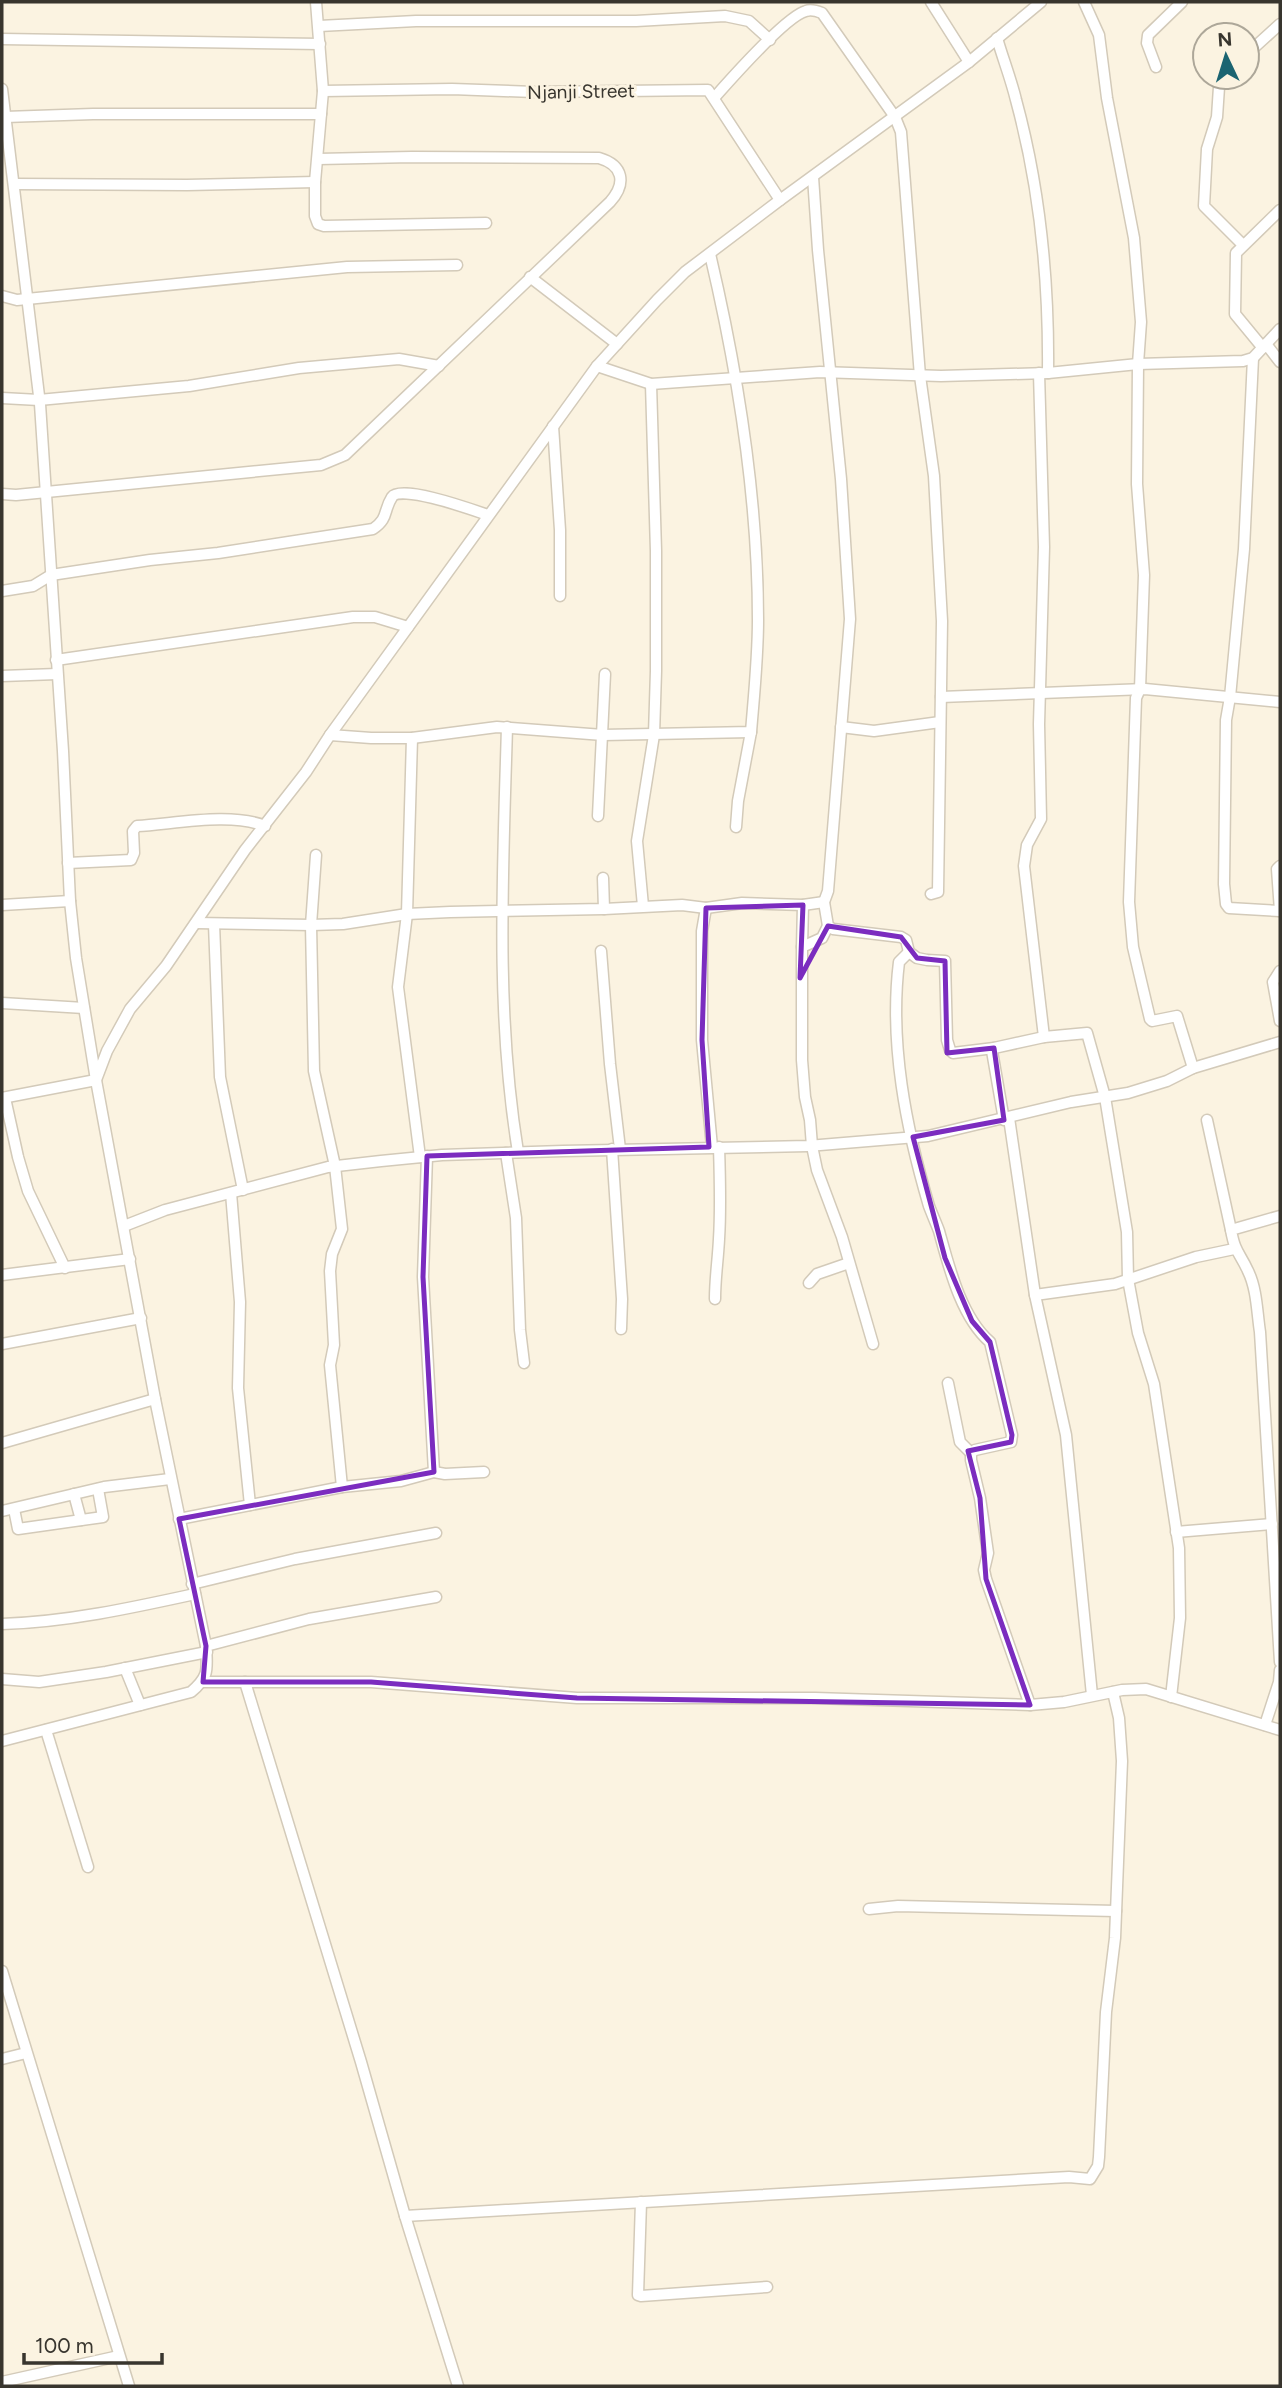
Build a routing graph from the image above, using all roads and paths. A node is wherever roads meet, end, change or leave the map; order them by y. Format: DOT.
graph roads {
  1 [pos="316,2"];
  2 [pos="931,2"];
  3 [pos="1041,2"];
  4 [pos="1084,2"];
  5 [pos="1182,2"];
  6 [pos="1280,24"];
  7 [pos="319,26"];
  8 [pos="997,38"];
  9 [pos="2,39"];
  10 [pos="770,40"];
  11 [pos="1261,41"];
  12 [pos="320,44"];
  13 [pos="970,62"];
  14 [pos="1156,67"];
  15 [pos="2,89"];
  16 [pos="323,90"];
  17 [pos="1219,91"];
  18 [pos="714,98"];
  19 [pos="321,114"];
  20 [pos="5,117"];
  21 [pos="895,117"];
  22 [pos="318,159"];
  23 [pos="813,177"];
  24 [pos="315,182"];
  25 [pos="14,184"];
  26 [pos="779,200"];
  27 [pos="1280,210"];
  28 [pos="486,223"];
  29 [pos="1244,245"];
  30 [pos="710,254"];
  31 [pos="457,265"];
  32 [pos="530,277"];
  33 [pos="2,296"];
  34 [pos="27,299"];
  35 [pos="1280,329"];
  36 [pos="617,344"];
  37 [pos="1264,346"];
  38 [pos="1253,358"];
  39 [pos="1280,362"];
  40 [pos="1138,364"];
  41 [pos="439,366"];
  42 [pos="597,366"];
  43 [pos="830,372"];
  44 [pos="1044,373"];
  45 [pos="920,376"];
  46 [pos="736,378"];
  47 [pos="651,384"];
  48 [pos="2,398"];
  49 [pos="39,400"];
  50 [pos="553,426"];
  51 [pos="45,492"];
  52 [pos="2,494"];
  53 [pos="488,515"];
  54 [pos="51,575"];
  55 [pos="2,591"];
  56 [pos="560,596"];
  57 [pos="408,627"];
  58 [pos="56,660"];
  59 [pos="57,674"];
  60 [pos="605,674"];
  61 [pos="2,676"];
  62 [pos="1140,689"];
  63 [pos="1040,693"];
  64 [pos="941,697"];
  65 [pos="1230,697"];
  66 [pos="1280,702"];
  67 [pos="940,722"];
  68 [pos="507,727"];
  69 [pos="841,727"];
  70 [pos="751,732"];
  71 [pos="330,735"];
  72 [pos="603,735"];
  73 [pos="653,735"];
  74 [pos="412,738"];
  75 [pos="598,816"];
  76 [pos="265,827"];
  77 [pos="736,827"];
  78 [pos="316,855"];
  79 [pos="68,863"];
  80 [pos="1280,866"];
  81 [pos="603,878"];
  82 [pos="931,894"];
  83 [pos="69,901"];
  84 [pos="824,902"];
  85 [pos="2,903"];
  86 [pos="803,905"];
  87 [pos="643,906"];
  88 [pos="706,908"];
  89 [pos="604,909"];
  90 [pos="502,910"];
  91 [pos="1280,911"];
  92 [pos="407,914"];
  93 [pos="197,923"];
  94 [pos="214,924"];
  95 [pos="311,925"];
  96 [pos="828,926"];
  97 [pos="802,947"];
  98 [pos="601,951"];
  99 [pos="909,952"];
  100 [pos="1280,971"];
  101 [pos="2,1003"];
  102 [pos="84,1008"];
  103 [pos="1280,1021"];
  104 [pos="1044,1037"];
  105 [pos="1280,1042"];
  106 [pos="994,1048"];
  107 [pos="1193,1068"];
  108 [pos="96,1080"];
  109 [pos="1105,1097"];
  110 [pos="3,1098"];
  111 [pos="1006,1119"];
  112 [pos="1207,1120"];
  113 [pos="913,1137"];
  114 [pos="812,1146"];
  115 [pos="715,1147"];
  116 [pos="616,1149"];
  117 [pos="519,1152"];
  118 [pos="506,1153"];
  119 [pos="424,1157"];
  120 [pos="335,1166"];
  121 [pos="243,1189"];
  122 [pos="231,1193"];
  123 [pos="1280,1216"];
  124 [pos="124,1226"];
  125 [pos="1231,1230"];
  126 [pos="1234,1249"];
  127 [pos="130,1259"];
  128 [pos="849,1263"];
  129 [pos="65,1268"];
  130 [pos="2,1275"];
  131 [pos="1128,1279"];
  132 [pos="809,1283"];
  133 [pos="1035,1294"];
  134 [pos="715,1299"];
  135 [pos="141,1318"];
  136 [pos="621,1329"];
  137 [pos="873,1343"];
  138 [pos="2,1344"];
  139 [pos="524,1363"];
  140 [pos="948,1383"];
  141 [pos="155,1399"];
  142 [pos="2,1443"];
  143 [pos="971,1453"];
  144 [pos="434,1472"];
  145 [pos="484,1472"];
  146 [pos="170,1479"];
  147 [pos="342,1487"];
  148 [pos="98,1489"];
  149 [pos="74,1494"];
  150 [pos="250,1505"];
  151 [pos="14,1509"];
  152 [pos="2,1511"];
  153 [pos="178,1519"];
  154 [pos="81,1520"];
  155 [pos="1272,1524"];
  156 [pos="1176,1532"];
  157 [pos="436,1533"];
  158 [pos="194,1589"];
  159 [pos="436,1597"];
  160 [pos="2,1624"];
  161 [pos="206,1649"];
  162 [pos="1280,1662"];
  163 [pos="125,1668"];
  164 [pos="1280,1670"];
  165 [pos="2,1679"];
  166 [pos="202,1682"];
  167 [pos="245,1682"];
  168 [pos="1113,1692"];
  169 [pos="1092,1695"];
  170 [pos="1171,1697"];
  171 [pos="140,1705"];
  172 [pos="1030,1705"];
  173 [pos="1265,1725"];
  174 [pos="46,1730"];
  175 [pos="1280,1730"];
  176 [pos="2,1741"];
  177 [pos="88,1867"];
  178 [pos="869,1909"];
  179 [pos="1116,1911"];
  180 [pos="2,1971"];
  181 [pos="26,2053"];
  182 [pos="2,2059"];
  183 [pos="641,2202"];
  184 [pos="404,2216"];
  185 [pos="767,2287"];
  186 [pos="119,2356"];
  187 [pos="2,2382"];
  188 [pos="130,2386"];
  189 [pos="458,2386"];
  1 -- 7 [label="street"];
  2 -- 13 [label="street"];
  3 -- 8 [label="street"];
  4 -- 40 [label="street"];
  5 -- 14 [label="street"];
  6 -- 11 [label="street"];
  7 -- 10 [label="street"];
  7 -- 12 [label="street"];
  8 -- 13 [label="street"];
  8 -- 44 [label="street"];
  9 -- 12 [label="street"];
  10 -- 18 [label="street"];
  10 -- 21 [label="street"];
  12 -- 16 [label="street"];
  13 -- 21 [label="street"];
  15 -- 20 [label="street"];
  16 -- 18 [label="street, Njanji Street"];
  16 -- 19 [label="street"];
  17 -- 29 [label="street"];
  18 -- 26 [label="street"];
  19 -- 20 [label="street"];
  19 -- 22 [label="street"];
  20 -- 25 [label="street"];
  21 -- 23 [label="street"];
  21 -- 45 [label="street"];
  22 -- 24 [label="street"];
  22 -- 32 [label="street"];
  23 -- 26 [label="street"];
  23 -- 43 [label="street"];
  24 -- 25 [label="street"];
  24 -- 28 [label="street"];
  25 -- 34 [label="street"];
  26 -- 30 [label="street"];
  27 -- 29 [label="street"];
  29 -- 37 [label="street"];
  30 -- 36 [label="street"];
  30 -- 46 [label="street"];
  31 -- 34 [label="street"];
  32 -- 36 [label="street"];
  32 -- 41 [label="street"];
  33 -- 34 [label="street"];
  34 -- 49 [label="street"];
  35 -- 37 [label="street"];
  36 -- 42 [label="street"];
  37 -- 38 [label="street"];
  37 -- 39 [label="street"];
  38 -- 40 [label="street"];
  38 -- 65 [label="street"];
  40 -- 44 [label="street"];
  40 -- 62 [label="street"];
  41 -- 49 [label="street"];
  41 -- 51 [label="street"];
  42 -- 47 [label="street"];
  42 -- 50 [label="street"];
  43 -- 45 [label="street"];
  43 -- 46 [label="street"];
  43 -- 69 [label="street"];
  44 -- 45 [label="street"];
  44 -- 63 [label="street"];
  45 -- 64 [label="street"];
  46 -- 47 [label="street"];
  46 -- 70 [label="street"];
  47 -- 73 [label="street"];
  48 -- 49 [label="street"];
  49 -- 51 [label="street"];
  50 -- 53 [label="street"];
  50 -- 56 [label="street"];
  51 -- 52 [label="street"];
  51 -- 54 [label="street"];
  53 -- 54 [label="street"];
  53 -- 57 [label="street"];
  54 -- 55 [label="street"];
  54 -- 58 [label="street"];
  57 -- 58 [label="street"];
  57 -- 71 [label="street"];
  58 -- 59 [label="street"];
  59 -- 61 [label="street"];
  59 -- 79 [label="street"];
  60 -- 72 [label="street"];
  62 -- 63 [label="street"];
  62 -- 65 [label="street"];
  62 -- 107 [label="street"];
  63 -- 64 [label="street"];
  63 -- 104 [label="street"];
  64 -- 67 [label="street"];
  65 -- 66 [label="street"];
  65 -- 91 [label="street"];
  67 -- 69 [label="street"];
  67 -- 82 [label="street"];
  68 -- 72 [label="street"];
  68 -- 74 [label="street"];
  68 -- 90 [label="street"];
  69 -- 84 [label="street"];
  70 -- 73 [label="street"];
  70 -- 77 [label="street"];
  71 -- 74 [label="street"];
  71 -- 76 [label="street"];
  72 -- 73 [label="street"];
  72 -- 75 [label="street"];
  73 -- 87 [label="street"];
  74 -- 92 [label="street"];
  76 -- 79 [label="street"];
  76 -- 93 [label="street"];
  78 -- 95 [label="street"];
  79 -- 83 [label="street"];
  80 -- 91 [label="street"];
  81 -- 89 [label="street"];
  83 -- 85 [label="street"];
  83 -- 102 [label="street"];
  84 -- 86 [label="street"];
  84 -- 96 [label="street"];
  86 -- 88 [label="street"];
  86 -- 97 [label="street"];
  87 -- 88 [label="street"];
  87 -- 89 [label="street"];
  88 -- 115 [label="street"];
  89 -- 90 [label="street"];
  90 -- 92 [label="street"];
  90 -- 117 [label="street"];
  92 -- 95 [label="street"];
  92 -- 119 [label="street"];
  93 -- 94 [label="street"];
  93 -- 108 [label="street"];
  94 -- 95 [label="street"];
  94 -- 121 [label="street"];
  95 -- 120 [label="street"];
  96 -- 97 [label="street"];
  96 -- 99 [label="street"];
  97 -- 114 [label="street"];
  98 -- 116 [label="street"];
  99 -- 106 [label="street"];
  99 -- 113 [label="street"];
  100 -- 103 [label="street"];
  101 -- 102 [label="street"];
  102 -- 108 [label="street"];
  104 -- 106 [label="street"];
  104 -- 109 [label="street"];
  105 -- 107 [label="street"];
  106 -- 111 [label="street"];
  107 -- 109 [label="street"];
  108 -- 110 [label="street"];
  108 -- 124 [label="street"];
  109 -- 111 [label="street"];
  109 -- 131 [label="street"];
  110 -- 129 [label="street"];
  111 -- 113 [label="street"];
  111 -- 133 [label="street"];
  112 -- 125 [label="street"];
  113 -- 114 [label="street"];
  113 -- 143 [label="street"];
  114 -- 115 [label="street"];
  114 -- 128 [label="street"];
  115 -- 116 [label="street"];
  115 -- 134 [label="street"];
  116 -- 117 [label="street"];
  116 -- 136 [label="street"];
  117 -- 118 [label="street"];
  118 -- 119 [label="street"];
  118 -- 139 [label="street"];
  119 -- 120 [label="street"];
  119 -- 144 [label="street"];
  120 -- 121 [label="street"];
  120 -- 147 [label="street"];
  121 -- 122 [label="street"];
  122 -- 124 [label="street"];
  122 -- 150 [label="street"];
  123 -- 125 [label="street"];
  124 -- 127 [label="street"];
  125 -- 126 [label="street"];
  126 -- 131 [label="street"];
  126 -- 155 [label="street"];
  127 -- 129 [label="street"];
  127 -- 135 [label="street"];
  128 -- 132 [label="street"];
  128 -- 137 [label="street"];
  129 -- 130 [label="street"];
  131 -- 133 [label="street"];
  131 -- 156 [label="street"];
  133 -- 169 [label="street"];
  135 -- 138 [label="street"];
  135 -- 141 [label="street"];
  140 -- 143 [label="street"];
  141 -- 142 [label="street"];
  141 -- 146 [label="street"];
  143 -- 172 [label="street"];
  144 -- 145 [label="street"];
  144 -- 147 [label="street"];
  146 -- 148 [label="street"];
  146 -- 153 [label="street"];
  147 -- 150 [label="street"];
  148 -- 149 [label="street"];
  148 -- 154 [label="street"];
  149 -- 151 [label="street"];
  149 -- 154 [label="street"];
  150 -- 153 [label="street"];
  151 -- 152 [label="street"];
  151 -- 154 [label="street"];
  153 -- 158 [label="street"];
  155 -- 156 [label="street"];
  155 -- 162 [label="street"];
  156 -- 170 [label="street"];
  157 -- 158 [label="street"];
  158 -- 160 [label="street"];
  158 -- 161 [label="street"];
  159 -- 161 [label="street"];
  161 -- 163 [label="street"];
  161 -- 166 [label="street"];
  163 -- 165 [label="street"];
  163 -- 171 [label="street"];
  164 -- 173 [label="street"];
  166 -- 167 [label="street"];
  166 -- 171 [label="street"];
  167 -- 172 [label="street"];
  167 -- 184 [label="street"];
  168 -- 169 [label="street"];
  168 -- 170 [label="street"];
  168 -- 179 [label="street"];
  169 -- 172 [label="street"];
  170 -- 173 [label="street"];
  171 -- 174 [label="street"];
  173 -- 175 [label="street"];
  174 -- 176 [label="street"];
  174 -- 177 [label="street"];
  178 -- 179 [label="street"];
  179 -- 183 [label="street"];
  180 -- 181 [label="street"];
  181 -- 182 [label="street"];
  181 -- 188 [label="street"];
  183 -- 184 [label="street"];
  183 -- 185 [label="street"];
  184 -- 189 [label="street"];
  186 -- 187 [label="street"];
}
